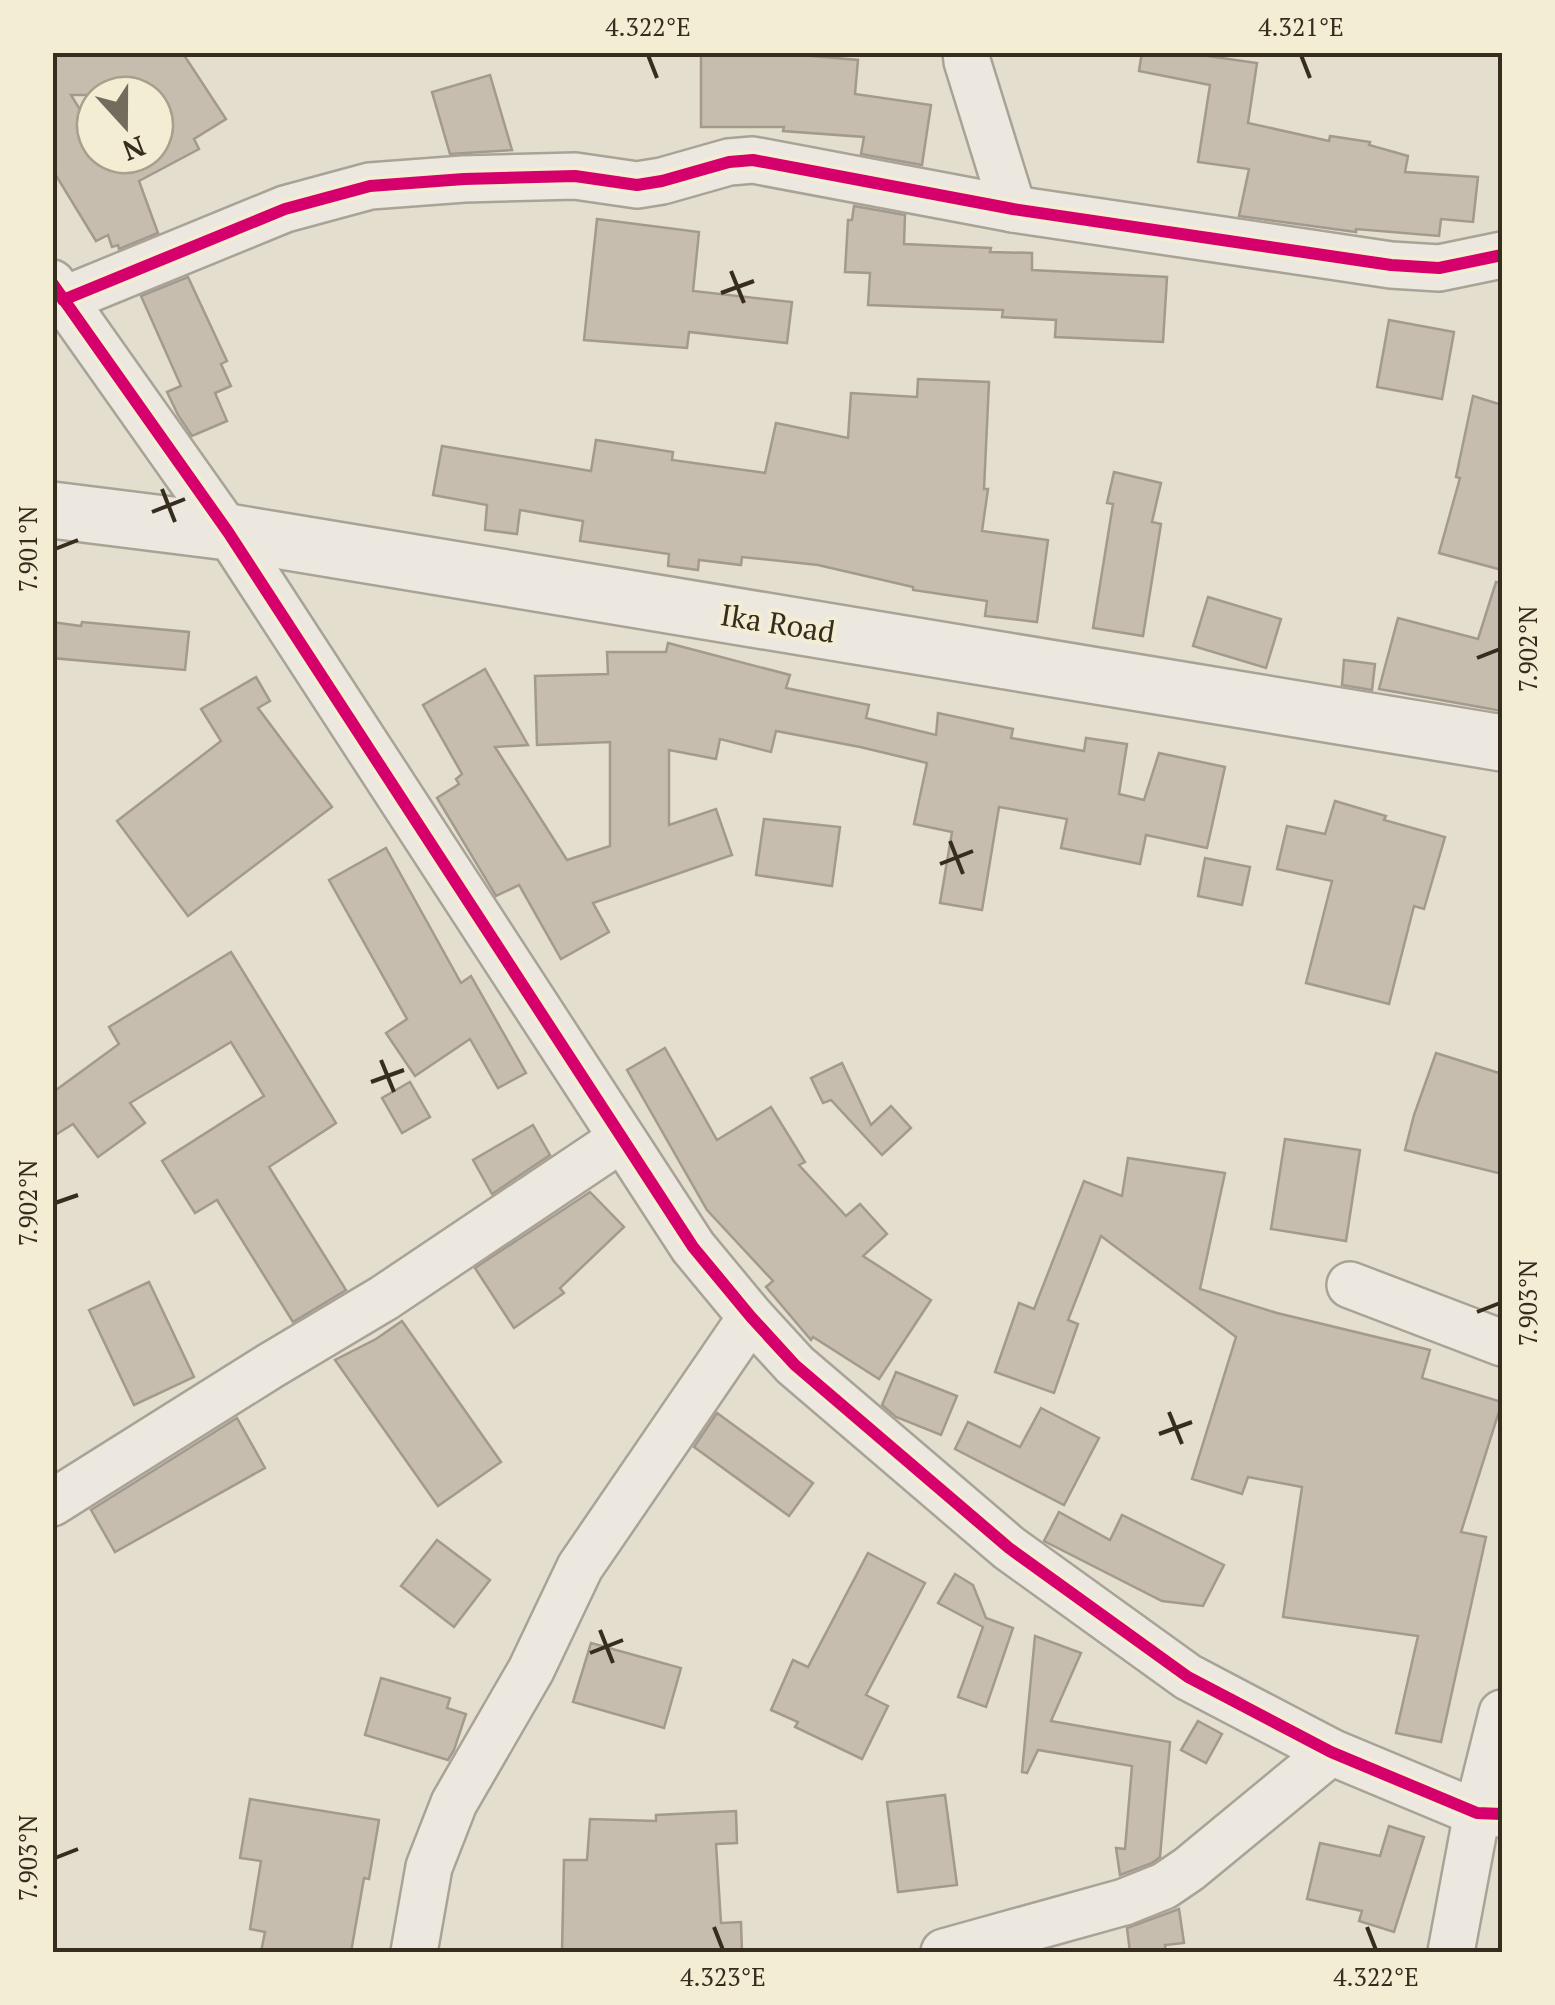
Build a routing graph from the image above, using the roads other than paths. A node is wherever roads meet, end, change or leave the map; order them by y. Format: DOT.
graph roads {
  1 [pos="966,52"];
  2 [pos="1013,209"];
  3 [pos="1502,254"];
  4 [pos="58,291"];
  5 [pos="52,510"];
  6 [pos="228,532"];
  7 [pos="1502,743"];
  8 [pos="621,1139"];
  9 [pos="1350,1285"];
  10 [pos="751,1317"];
  11 [pos="1502,1343"];
  12 [pos="52,1502"];
  13 [pos="1502,1713"];
  14 [pos="1331,1752"];
  15 [pos="1490,1814"];
  16 [pos="414,1952"];
  17 [pos="944,1952"];
  18 [pos="1450,1952"];
  1 -- 2 [label="street"];
  2 -- 3 [label="street"];
  2 -- 4 [label="street"];
  4 -- 6 [label="street"];
  5 -- 6 [label="street, Ika Road"];
  6 -- 7 [label="street, Ika Road"];
  6 -- 8 [label="street"];
  8 -- 10 [label="street"];
  8 -- 12 [label="street"];
  9 -- 11 [label="street"];
  10 -- 14 [label="street"];
  10 -- 16 [label="street"];
  13 -- 15 [label="street"];
  14 -- 15 [label="street"];
  14 -- 17 [label="street"];
  15 -- 18 [label="street"];
}
